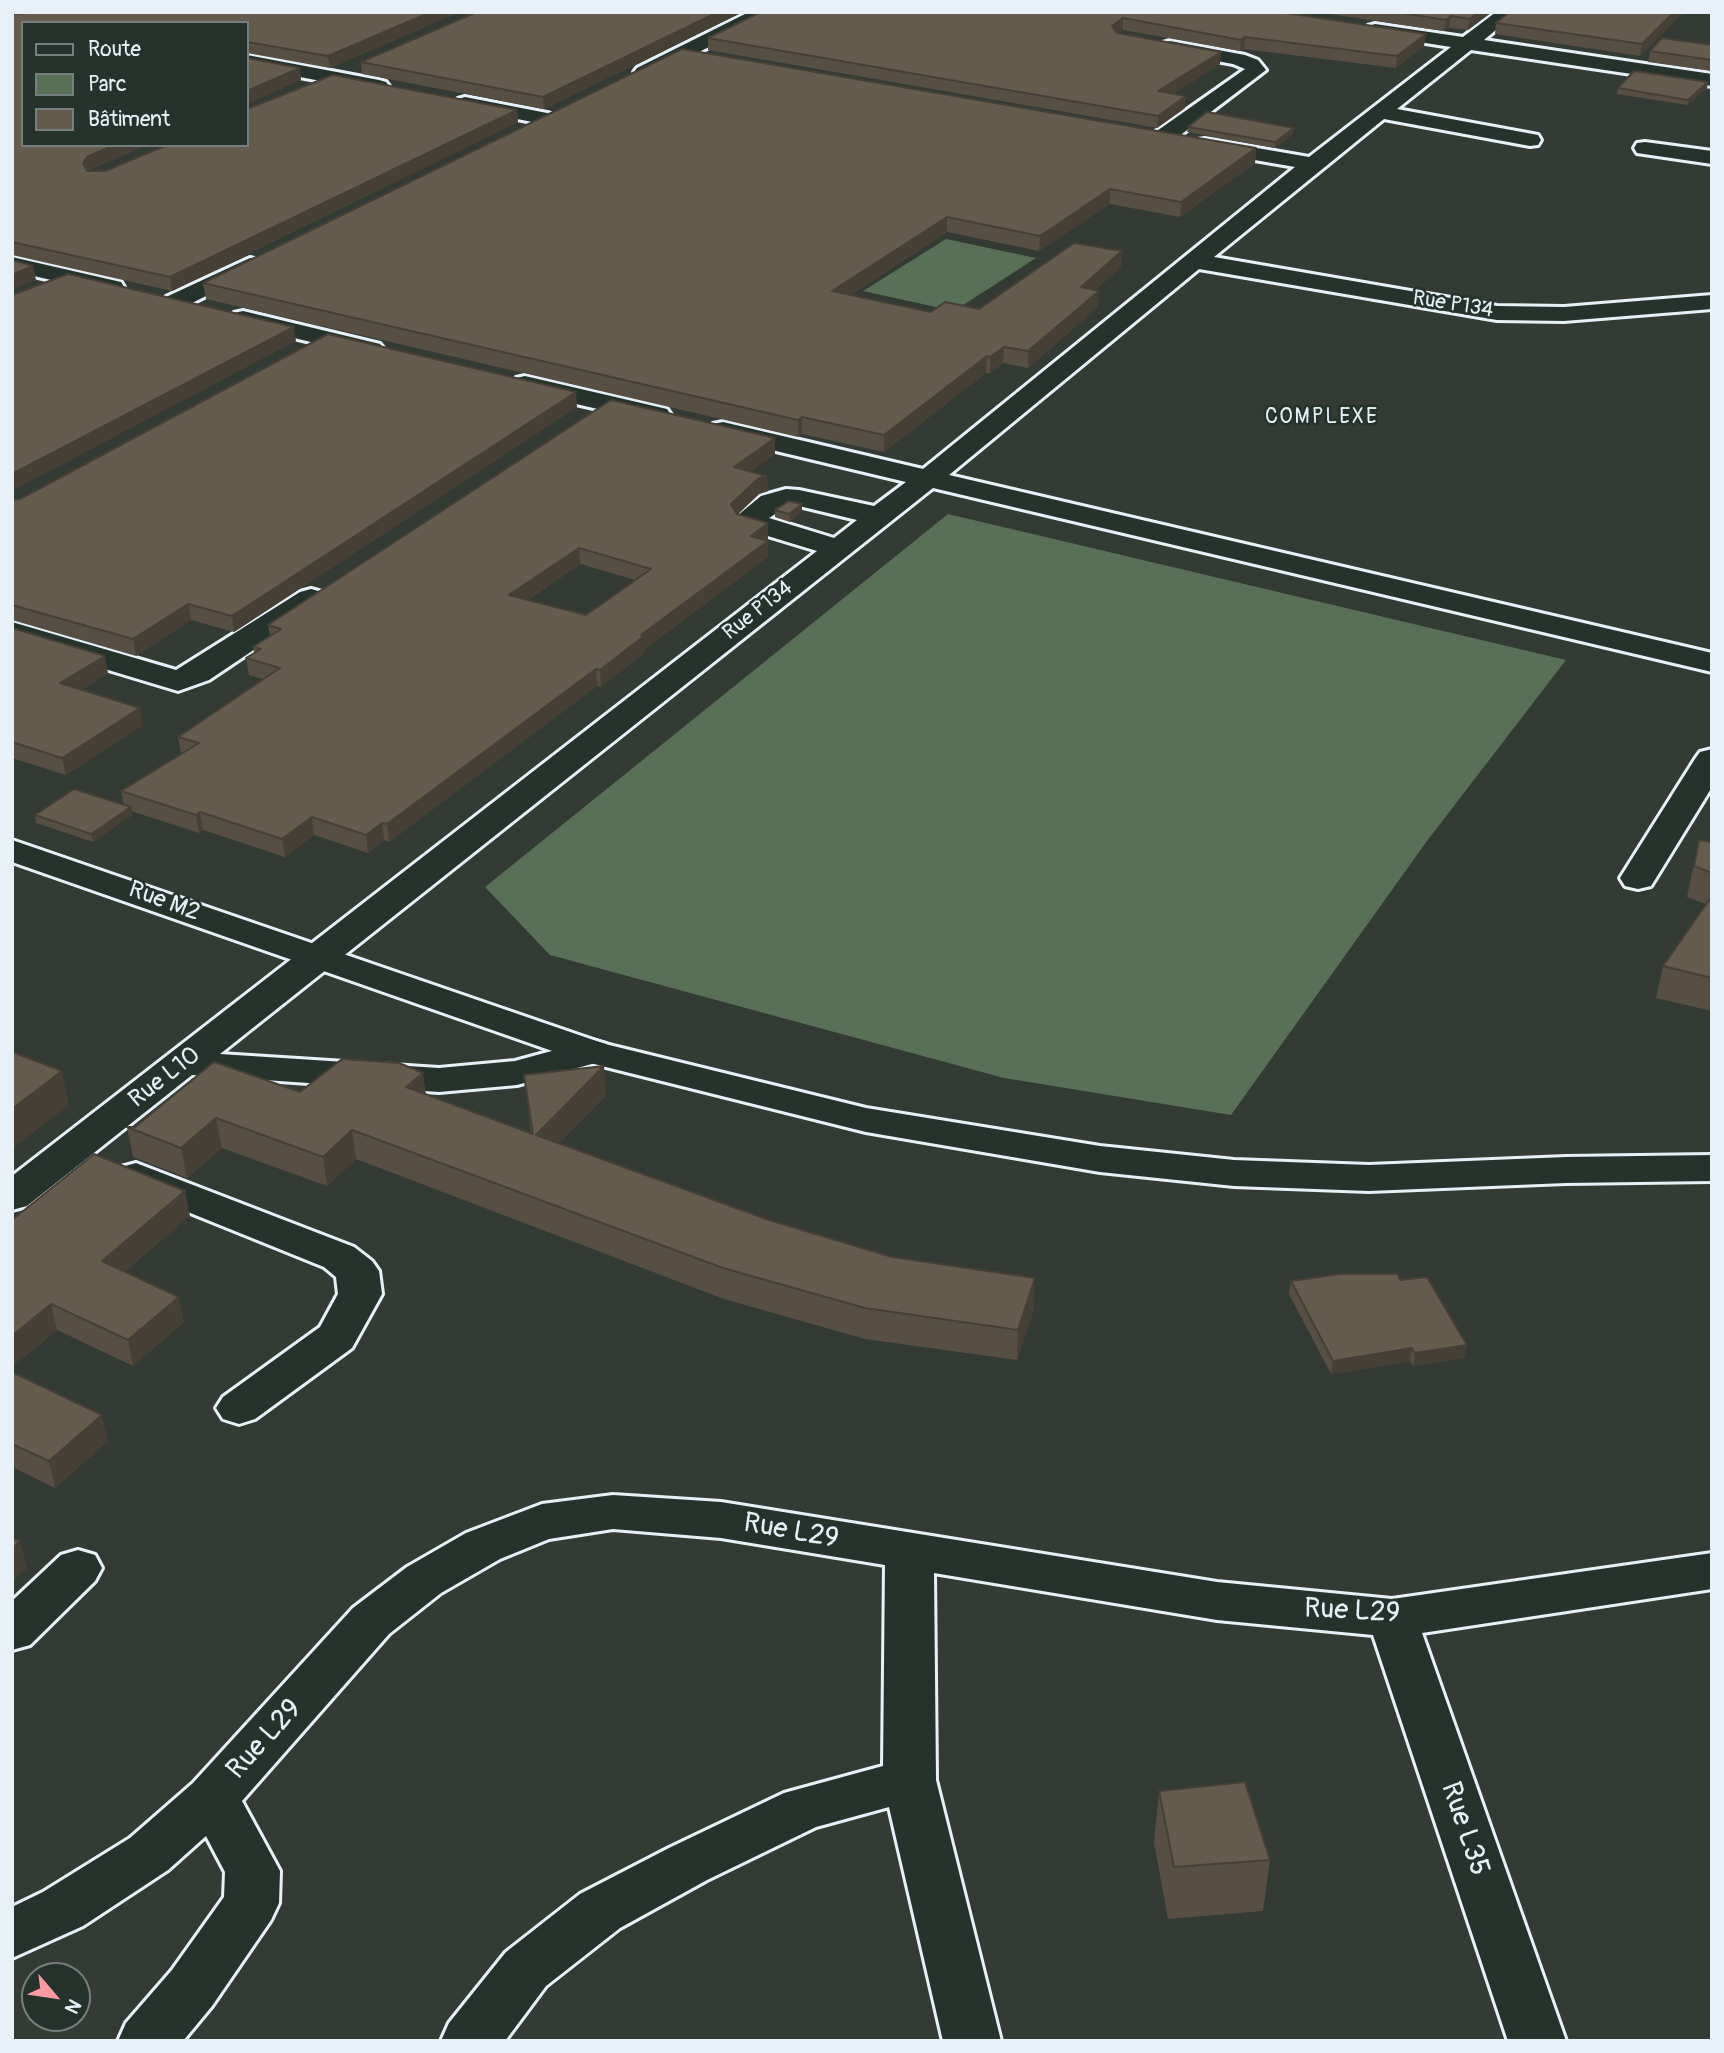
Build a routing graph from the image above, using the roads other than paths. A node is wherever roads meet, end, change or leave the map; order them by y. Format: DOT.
graph roads {
  1 [pos="764,12"];
  2 [pos="1508,12"];
  3 [pos="1350,26"];
  4 [pos="1149,43"];
  5 [pos="1469,44"];
  6 [pos="682,54"];
  7 [pos="709,59"];
  8 [pos="248,61"];
  9 [pos="358,66"];
  10 [pos="333,77"];
  11 [pos="1712,80"];
  12 [pos="621,83"];
  13 [pos="400,90"];
  14 [pos="296,92"];
  15 [pos="440,98"];
  16 [pos="572,107"];
  17 [pos="1382,112"];
  18 [pos="547,119"];
  19 [pos="510,137"];
  20 [pos="1530,140"];
  21 [pos="1645,148"];
  22 [pos="1712,158"];
  23 [pos="1314,164"];
  24 [pos="274,253"];
  25 [pos="1196,261"];
  26 [pos="12,264"];
  27 [pos="67,277"];
  28 [pos="34,292"];
  29 [pos="175,302"];
  30 [pos="1712,302"];
  31 [pos="325,338"];
  32 [pos="393,354"];
  33 [pos="289,357"];
  34 [pos="502,378"];
  35 [pos="607,403"];
  36 [pos="573,425"];
  37 [pos="927,479"];
  38 [pos="879,516"];
  39 [pos="838,548"];
  40 [pos="335,583"];
  41 [pos="12,631"];
  42 [pos="1712,663"];
  43 [pos="1712,758"];
  44 [pos="12,850"];
  45 [pos="1638,878"];
  46 [pos="316,957"];
  47 [pos="592,1052"];
  48 [pos="185,1063"];
  49 [pos="73,1150"];
  50 [pos="1712,1168"];
  51 [pos="12,1197"];
  52 [pos="239,1408"];
  53 [pos="910,1552"];
  54 [pos="78,1568"];
  55 [pos="1712,1571"];
  56 [pos="1392,1618"];
  57 [pos="12,1631"];
  58 [pos="909,1780"];
  59 [pos="212,1798"];
  60 [pos="12,1934"];
  61 [pos="147,2041"];
  62 [pos="470,2041"];
  63 [pos="972,2041"];
  64 [pos="1537,2041"];
  1 -- 6 [label="street"];
  2 -- 5 [label="street, Rue P134"];
  3 -- 5 [label="street"];
  4 -- 23 [label="street"];
  5 -- 11 [label="street"];
  5 -- 17 [label="street, Rue P134"];
  6 -- 7 [label="street"];
  6 -- 12 [label="street"];
  8 -- 10 [label="street"];
  9 -- 10 [label="street"];
  10 -- 13 [label="street"];
  10 -- 14 [label="street"];
  15 -- 18 [label="street"];
  16 -- 18 [label="street"];
  17 -- 20 [label="street"];
  17 -- 23 [label="street, Rue P134"];
  18 -- 19 [label="street"];
  21 -- 22 [label="street"];
  23 -- 25 [label="street, Rue P134"];
  24 -- 29 [label="street"];
  25 -- 30 [label="street, Rue P134"];
  25 -- 37 [label="street, Rue P134"];
  26 -- 27 [label="street"];
  27 -- 28 [label="street"];
  27 -- 29 [label="street"];
  29 -- 31 [label="street"];
  31 -- 32 [label="street"];
  31 -- 33 [label="street"];
  34 -- 35 [label="street"];
  35 -- 36 [label="street"];
  35 -- 37 [label="street"];
  37 -- 38 [label="street, Rue P134"];
  37 -- 42 [label="street"];
  38 -- 39 [label="street, Rue P134"];
  38 -- 39 [label="street"];
  39 -- 46 [label="street, Rue P134"];
  40 -- 41 [label="street"];
  43 -- 45 [label="street"];
  44 -- 46 [label="street, Rue M2"];
  46 -- 47 [label="street, Rue M2"];
  46 -- 48 [label="street, Rue L10"];
  47 -- 48 [label="street"];
  47 -- 50 [label="street, Rue M2"];
  48 -- 49 [label="street, Rue L10"];
  49 -- 51 [label="street, Rue L10"];
  49 -- 52 [label="street"];
  53 -- 56 [label="street, Rue L29"];
  53 -- 58 [label="street"];
  53 -- 59 [label="street, Rue L29"];
  54 -- 57 [label="street"];
  55 -- 56 [label="street, Rue L29"];
  56 -- 64 [label="street, Rue L35"];
  58 -- 62 [label="street"];
  58 -- 63 [label="street"];
  59 -- 60 [label="street, Rue L29"];
  59 -- 61 [label="street"];
}
